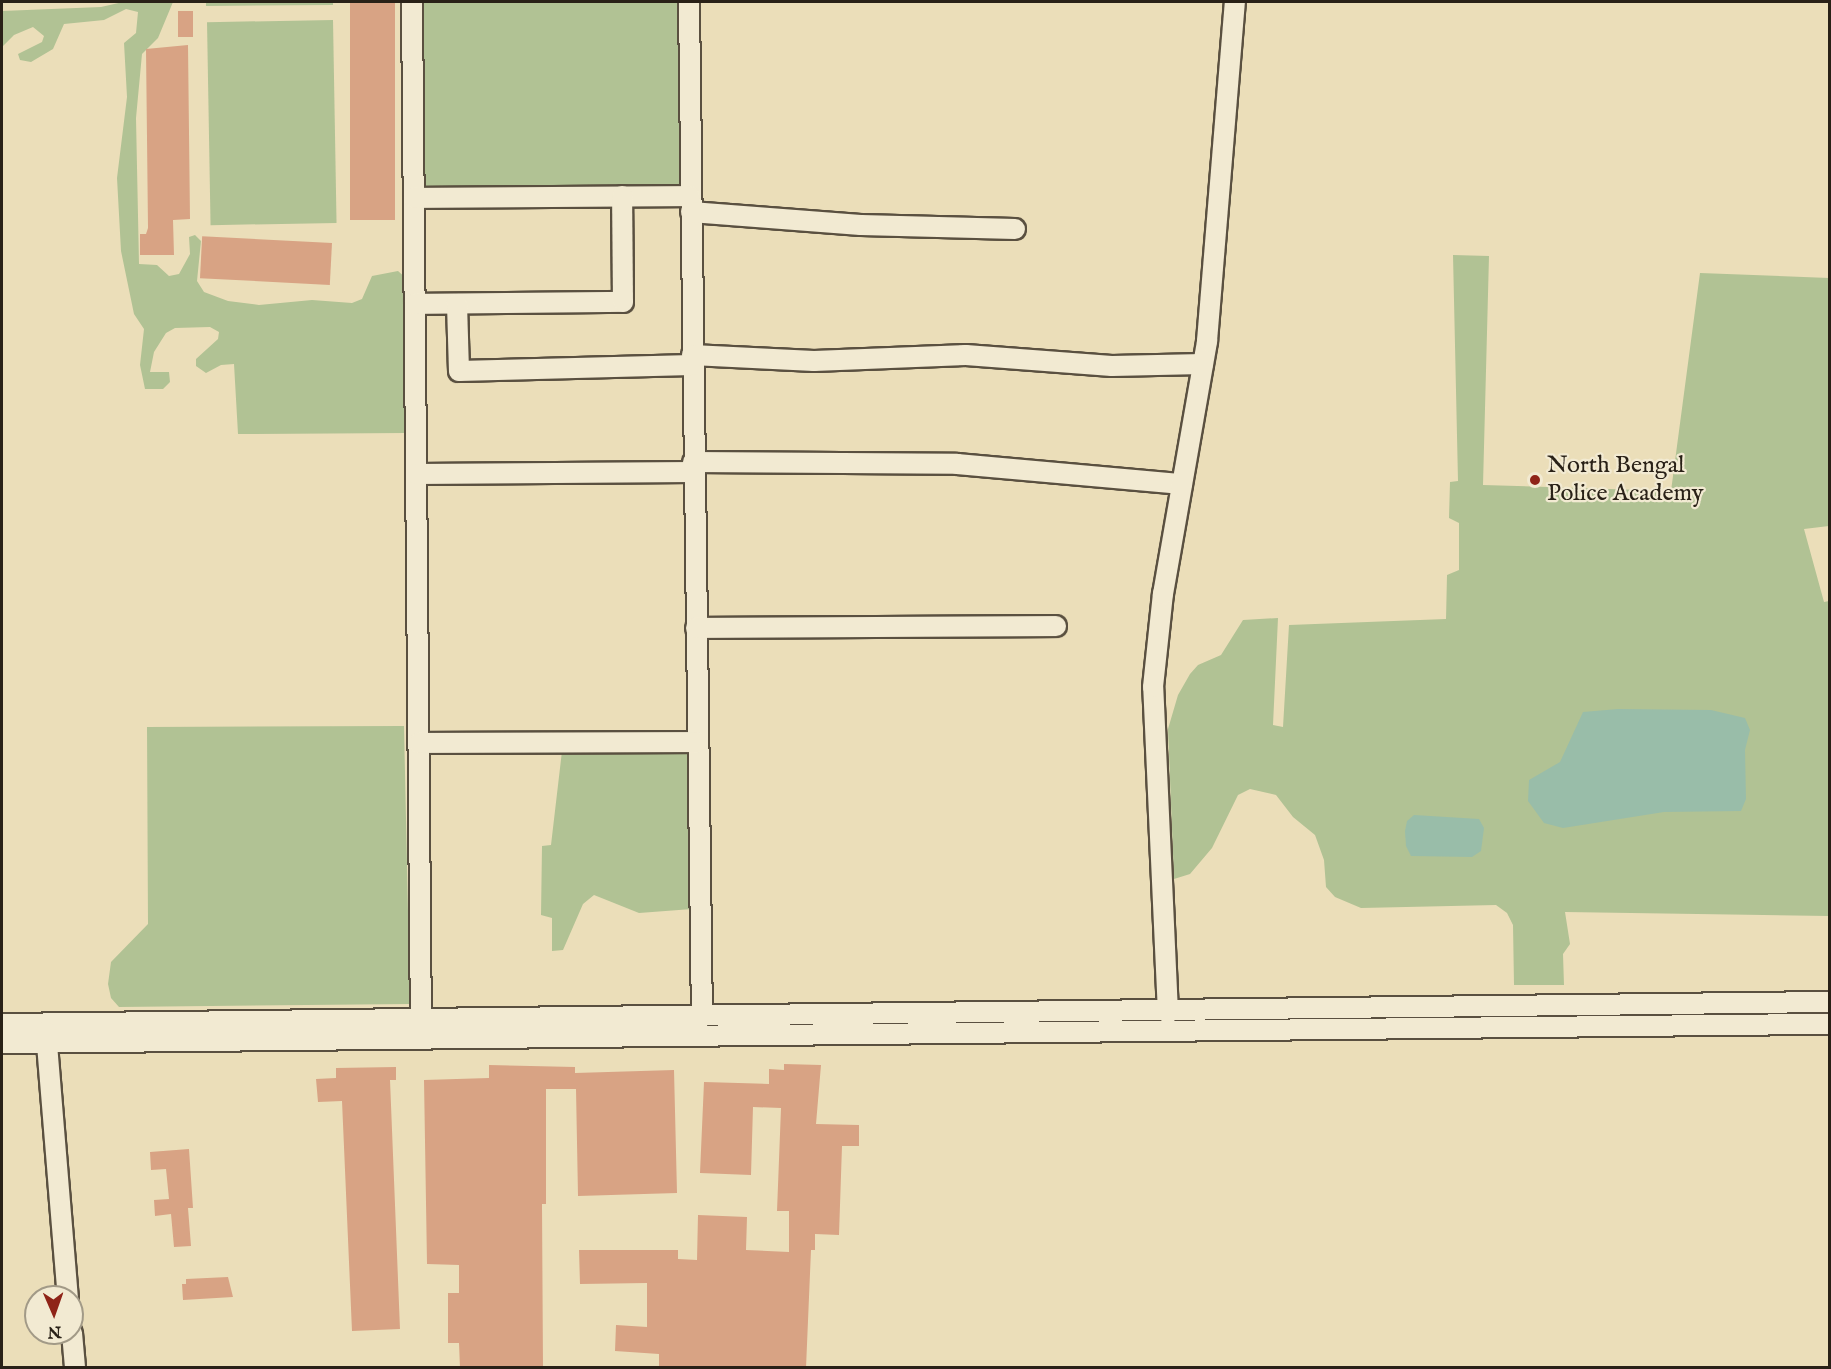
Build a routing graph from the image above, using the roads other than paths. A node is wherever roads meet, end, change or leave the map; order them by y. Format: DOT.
graph roads {
  1 [pos="412,2"];
  2 [pos="689,2"];
  3 [pos="1235,2"];
  4 [pos="622,196"];
  5 [pos="414,198"];
  6 [pos="690,204"];
  7 [pos="1016,229"];
  8 [pos="415,304"];
  9 [pos="457,304"];
  10 [pos="692,360"];
  11 [pos="1203,364"];
  12 [pos="693,467"];
  13 [pos="416,474"];
  14 [pos="1182,484"];
  15 [pos="1056,626"];
  16 [pos="696,628"];
  17 [pos="697,742"];
  18 [pos="419,743"];
  19 [pos="1830,1002"];
  20 [pos="1168,1013"];
  21 [pos="702,1017"];
  22 [pos="421,1020"];
  23 [pos="2,1023"];
  24 [pos="45,1023"];
  25 [pos="1830,1024"];
  26 [pos="422,1040"];
  27 [pos="2,1043"];
  28 [pos="46,1043"];
  29 [pos="67,1285"];
  30 [pos="73,1345"];
  31 [pos="75,1368"];
  1 -- 5 [label="street"];
  2 -- 6 [label="street"];
  3 -- 11 [label="street"];
  4 -- 5 [label="street"];
  4 -- 6 [label="street"];
  4 -- 9 [label="street"];
  5 -- 8 [label="street"];
  6 -- 7 [label="street"];
  6 -- 10 [label="street"];
  8 -- 9 [label="street"];
  8 -- 13 [label="street"];
  9 -- 10 [label="street"];
  10 -- 11 [label="street"];
  10 -- 12 [label="street"];
  11 -- 14 [label="street"];
  12 -- 13 [label="street"];
  12 -- 14 [label="street"];
  12 -- 16 [label="street"];
  13 -- 18 [label="street"];
  14 -- 20 [label="street"];
  15 -- 16 [label="street"];
  16 -- 17 [label="street"];
  17 -- 18 [label="street"];
  17 -- 21 [label="street"];
  18 -- 22 [label="street"];
  19 -- 20 [label="street"];
  20 -- 21 [label="street"];
  21 -- 22 [label="street"];
  22 -- 24 [label="street"];
  22 -- 26 [label="street"];
  23 -- 24 [label="street"];
  24 -- 28 [label="street"];
  25 -- 26 [label="street"];
  26 -- 28 [label="street"];
  27 -- 28 [label="street"];
  28 -- 29 [label="street"];
  30 -- 31 [label="street"];
}
